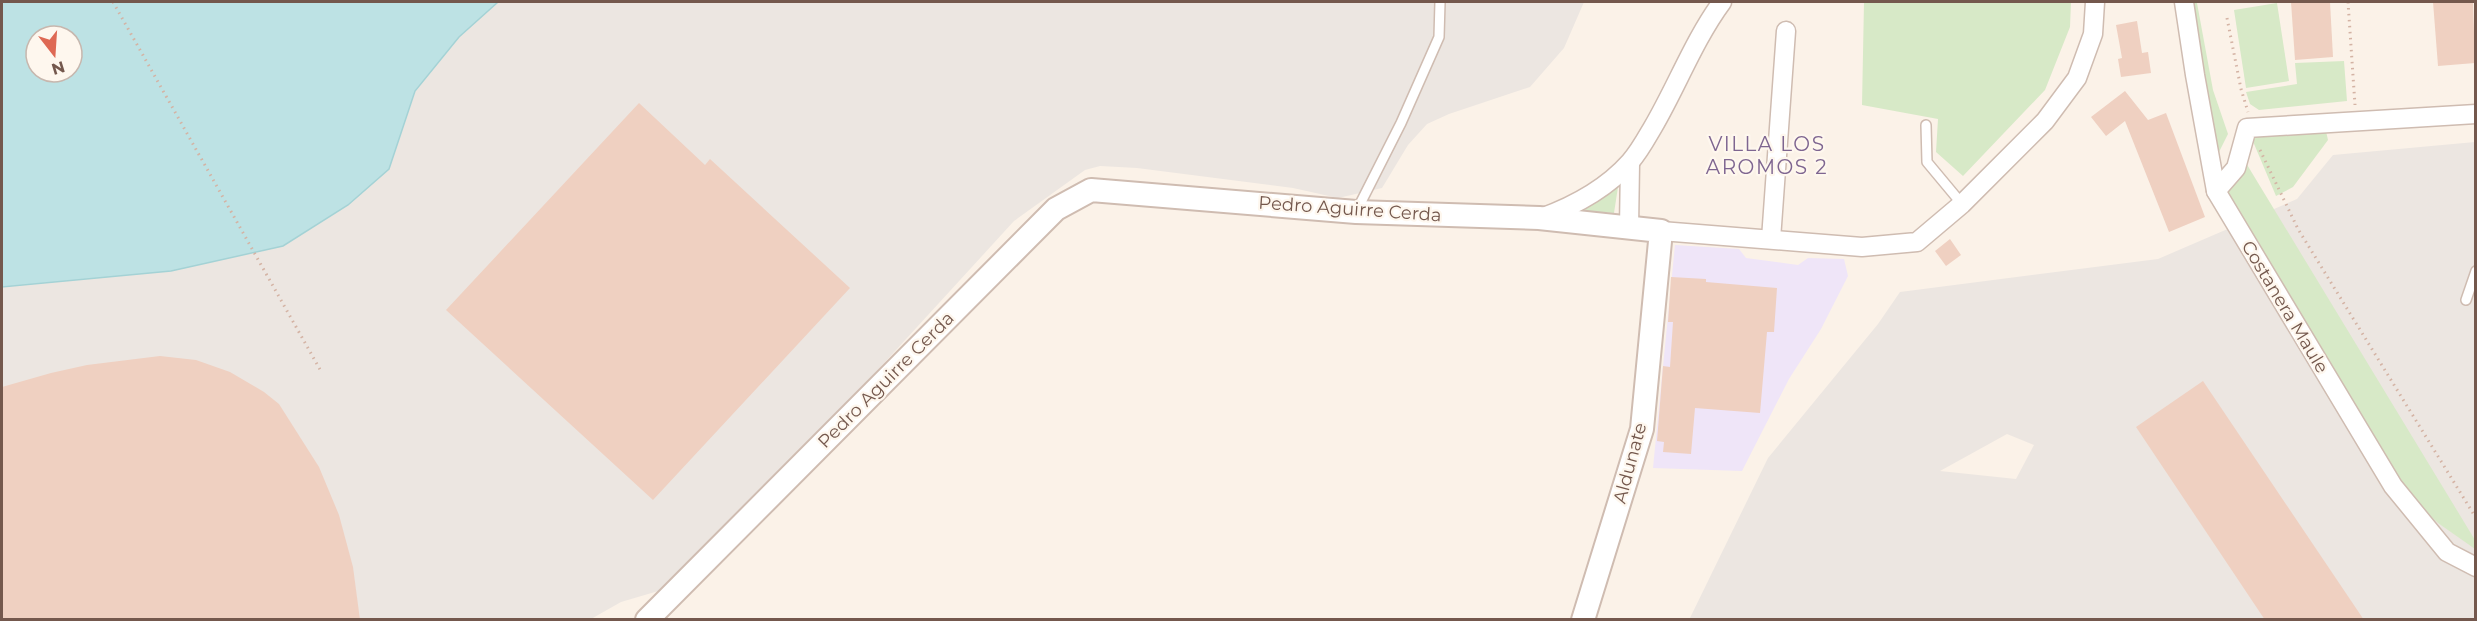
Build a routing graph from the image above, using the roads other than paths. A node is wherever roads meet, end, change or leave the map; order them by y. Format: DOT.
graph roads {
  1 [pos="1440,2"];
  2 [pos="1722,2"];
  3 [pos="2095,2"];
  4 [pos="2184,2"];
  5 [pos="1786,31"];
  6 [pos="2475,114"];
  7 [pos="1926,125"];
  8 [pos="1630,163"];
  9 [pos="2216,191"];
  10 [pos="1962,204"];
  11 [pos="1356,212"];
  12 [pos="1539,218"];
  13 [pos="1629,228"];
  14 [pos="1661,231"];
  15 [pos="1771,239"];
  16 [pos="2475,271"];
  17 [pos="2466,300"];
  18 [pos="2475,567"];
  19 [pos="647,620"];
  20 [pos="1583,620"];
  1 -- 11 [label="lane"];
  2 -- 8 [label="street"];
  3 -- 10 [label="street, Pedro Aguirre Cerda"];
  4 -- 9 [label="street, Costanera Maule"];
  5 -- 15 [label="street"];
  6 -- 9 [label="street"];
  7 -- 10 [label="lane"];
  8 -- 12 [label="street"];
  8 -- 13 [label="street"];
  9 -- 18 [label="street, Costanera Maule"];
  10 -- 15 [label="street, Pedro Aguirre Cerda"];
  11 -- 12 [label="street, Pedro Aguirre Cerda"];
  11 -- 19 [label="street, Pedro Aguirre Cerda"];
  12 -- 13 [label="street, Pedro Aguirre Cerda"];
  13 -- 14 [label="street, Pedro Aguirre Cerda"];
  14 -- 15 [label="street, Pedro Aguirre Cerda"];
  14 -- 20 [label="street, Aldunate"];
  16 -- 17 [label="lane"];
}
